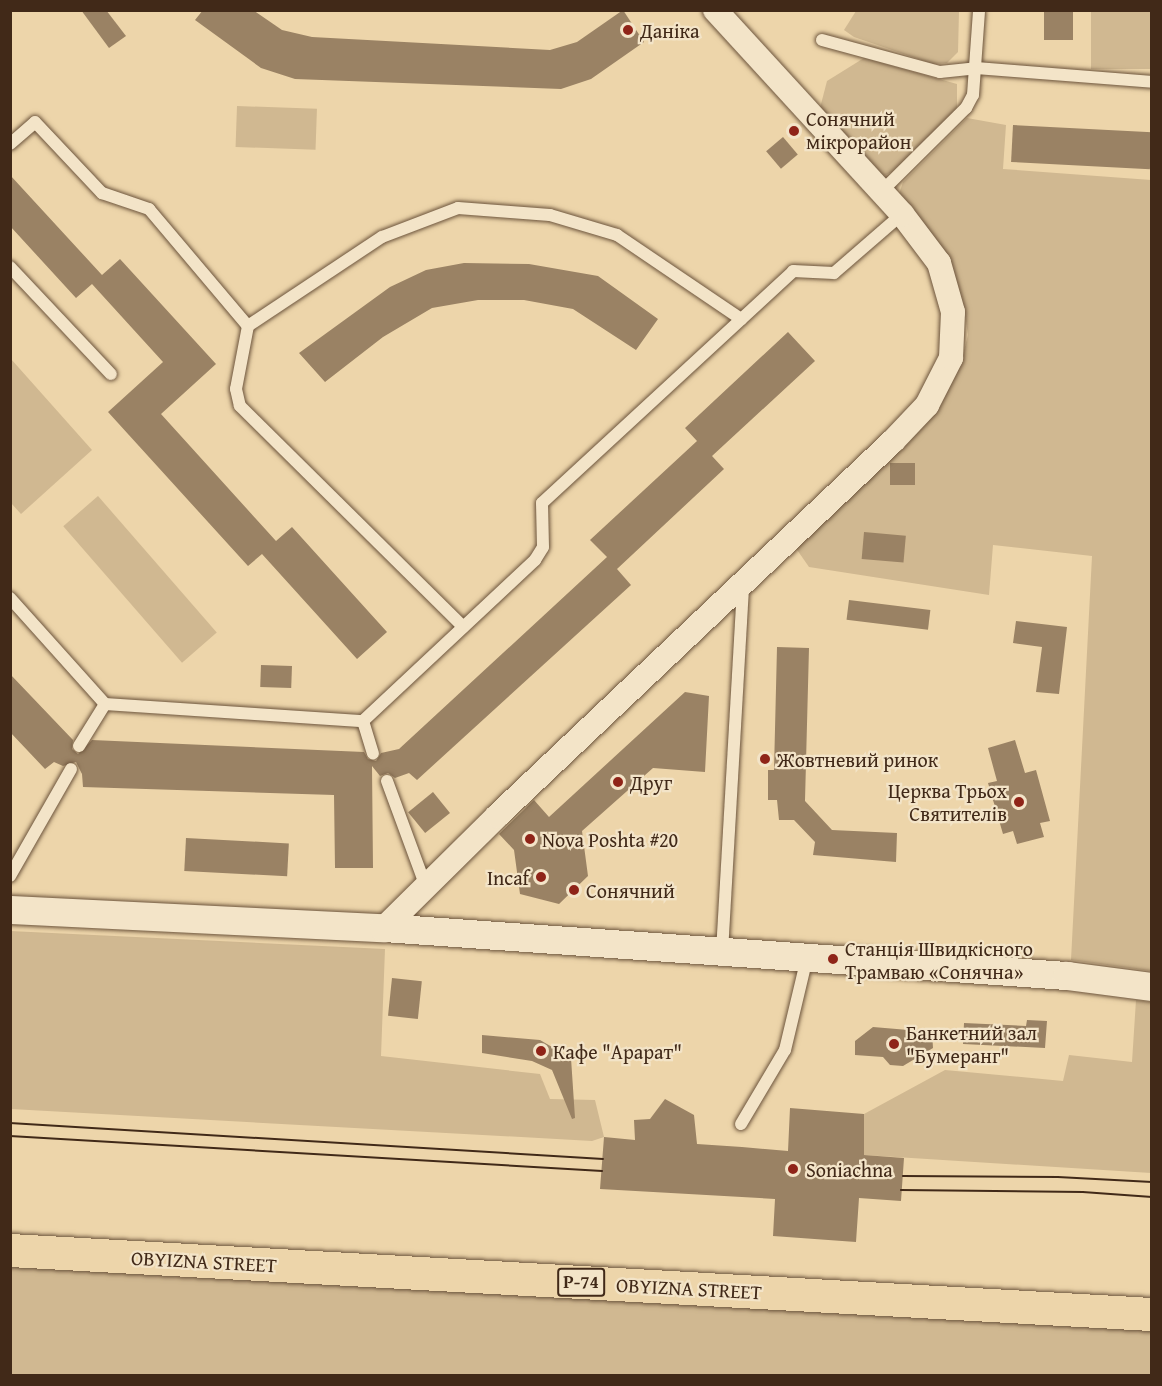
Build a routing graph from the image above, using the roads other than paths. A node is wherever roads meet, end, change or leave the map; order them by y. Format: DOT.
graph roads {
  1 [pos="715,10"];
  2 [pos="979,11"];
  3 [pos="822,40"];
  4 [pos="976,68"];
  5 [pos="1152,82"];
  6 [pos="10,144"];
  7 [pos="881,192"];
  8 [pos="902,214"];
  9 [pos="10,267"];
  10 [pos="741,319"];
  11 [pos="248,326"];
  12 [pos="111,374"];
  13 [pos="743,584"];
  14 [pos="10,598"];
  15 [pos="463,627"];
  16 [pos="105,704"];
  17 [pos="363,721"];
  18 [pos="79,746"];
  19 [pos="373,753"];
  20 [pos="71,769"];
  21 [pos="387,782"];
  22 [pos="10,876"];
  23 [pos="427,888"];
  24 [pos="10,910"];
  25 [pos="384,928"];
  26 [pos="722,952"];
  27 [pos="807,958"];
  28 [pos="1152,987"];
  29 [pos="741,1124"];
  30 [pos="10,1250"];
  31 [pos="1152,1314"];
  1 -- 7 [label="street"];
  2 -- 4 [label="lane"];
  3 -- 4 [label="lane"];
  4 -- 5 [label="lane"];
  4 -- 7 [label="lane"];
  6 -- 11 [label="lane"];
  7 -- 8 [label="street"];
  8 -- 10 [label="lane"];
  8 -- 13 [label="street"];
  9 -- 12 [label="lane"];
  10 -- 11 [label="lane"];
  10 -- 15 [label="lane"];
  11 -- 15 [label="lane"];
  13 -- 23 [label="street"];
  13 -- 26 [label="lane"];
  14 -- 16 [label="lane"];
  15 -- 17 [label="lane"];
  16 -- 17 [label="lane"];
  16 -- 18 [label="lane"];
  17 -- 19 [label="lane"];
  20 -- 22 [label="lane"];
  21 -- 23 [label="lane"];
  23 -- 25 [label="street"];
  24 -- 25 [label="street"];
  25 -- 26 [label="street"];
  26 -- 27 [label="street"];
  27 -- 28 [label="street"];
  27 -- 29 [label="lane"];
  30 -- 31 [label="main road, OBYIZNA STREET / Р-74"];
}
